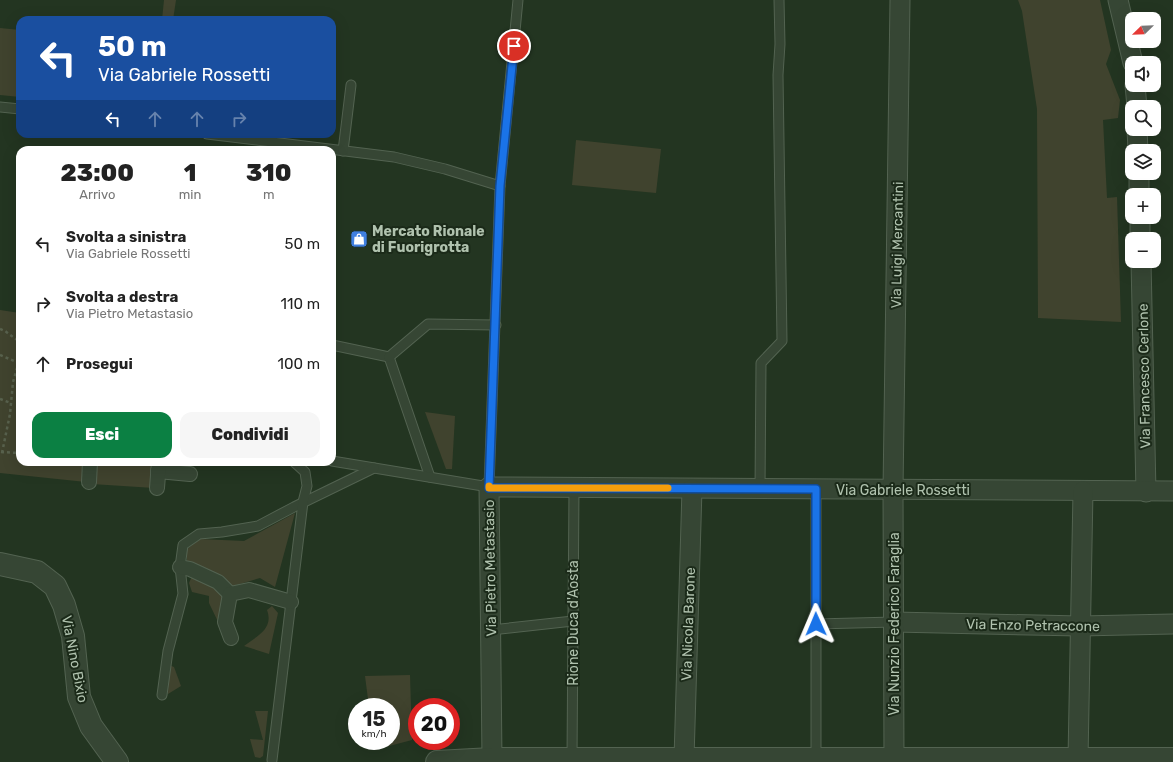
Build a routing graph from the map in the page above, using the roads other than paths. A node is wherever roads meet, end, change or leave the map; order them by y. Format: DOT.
graph roads {
  1 [pos="518,0"];
  2 [pos="779,0"];
  3 [pos="900,0"];
  4 [pos="1118,0"];
  5 [pos="1130,56"];
  6 [pos="351,85"];
  7 [pos="0,107"];
  8 [pos="16,109"];
  9 [pos="239,138"];
  10 [pos="303,146"];
  11 [pos="336,150"];
  12 [pos="343,151"];
  13 [pos="500,186"];
  14 [pos="1141,268"];
  15 [pos="496,325"];
  16 [pos="336,346"];
  17 [pos="389,357"];
  18 [pos="336,462"];
  19 [pos="90,466"];
  20 [pos="158,466"];
  21 [pos="298,466"];
  22 [pos="374,468"];
  23 [pos="190,474"];
  24 [pos="430,477"];
  25 [pos="89,482"];
  26 [pos="157,488"];
  27 [pos="489,488"];
  28 [pos="574,488"];
  29 [pos="692,489"];
  30 [pos="760,489"];
  31 [pos="816,489"];
  32 [pos="893,490"];
  33 [pos="1083,491"];
  34 [pos="1173,491"];
  35 [pos="1146,492"];
  36 [pos="303,502"];
  37 [pos="0,564"];
  38 [pos="180,567"];
  39 [pos="230,594"];
  40 [pos="291,602"];
  41 [pos="573,621"];
  42 [pos="894,622"];
  43 [pos="816,624"];
  44 [pos="1173,624"];
  45 [pos="1080,626"];
  46 [pos="491,630"];
  47 [pos="231,638"];
  48 [pos="162,695"];
  49 [pos="492,759"];
  50 [pos="572,759"];
  51 [pos="816,759"];
  52 [pos="894,759"];
  53 [pos="1078,759"];
  54 [pos="1173,759"];
  55 [pos="623,760"];
  56 [pos="684,760"];
  57 [pos="271,761"];
  58 [pos="117,762"];
  59 [pos="437,762"];
  1 -- 13 [label="lane, Via Pietro Metastasio"];
  2 -- 30 [label="lane"];
  3 -- 32 [label="street, Via Luigi Mercantini"];
  4 -- 5 [label="street"];
  6 -- 12 [label="lane"];
  7 -- 8 [label="lane"];
  9 -- 10 [label="lane"];
  11 -- 12 [label="lane"];
  12 -- 13 [label="lane"];
  13 -- 15 [label="lane, Via Pietro Metastasio"];
  14 -- 35 [label="street, Via Francesco Cerlone"];
  15 -- 17 [label="lane"];
  15 -- 27 [label="lane, Via Pietro Metastasio"];
  16 -- 17 [label="lane"];
  17 -- 24 [label="lane"];
  18 -- 22 [label="lane"];
  19 -- 25 [label="street"];
  20 -- 23 [label="street"];
  20 -- 26 [label="street"];
  21 -- 36 [label="lane"];
  22 -- 24 [label="lane"];
  22 -- 36 [label="lane"];
  24 -- 27 [label="lane"];
  27 -- 28 [label="street, Via Gabriele Rossetti"];
  27 -- 46 [label="street, Via Pietro Metastasio"];
  28 -- 29 [label="street, Via Gabriele Rossetti"];
  28 -- 41 [label="lane, Rione Duca d'Aosta"];
  29 -- 30 [label="street, Via Gabriele Rossetti"];
  29 -- 56 [label="street, Via Nicola Barone"];
  30 -- 31 [label="street, Via Gabriele Rossetti"];
  31 -- 32 [label="street, Via Gabriele Rossetti"];
  31 -- 43 [label="lane"];
  32 -- 33 [label="street, Via Gabriele Rossetti"];
  32 -- 42 [label="street, Via Nunzio Federico Faraglia"];
  33 -- 35 [label="street, Via Gabriele Rossetti"];
  33 -- 45 [label="street"];
  34 -- 35 [label="street, Via Gabriele Rossetti"];
  36 -- 38 [label="lane"];
  36 -- 40 [label="lane"];
  37 -- 58 [label="street, Via Nino Bixio"];
  38 -- 39 [label="street"];
  38 -- 48 [label="lane"];
  39 -- 40 [label="street"];
  39 -- 47 [label="street"];
  40 -- 57 [label="lane"];
  41 -- 46 [label="lane"];
  41 -- 50 [label="lane, Rione Duca d'Aosta"];
  42 -- 43 [label="lane"];
  42 -- 45 [label="street, Via Enzo Petraccone"];
  42 -- 52 [label="street, Via Nunzio Federico Faraglia"];
  43 -- 51 [label="lane"];
  44 -- 45 [label="street, Via Enzo Petraccone"];
  45 -- 53 [label="street"];
  46 -- 49 [label="street, Via Pietro Metastasio"];
  49 -- 50 [label="street"];
  49 -- 59 [label="street"];
  50 -- 55 [label="street"];
  51 -- 52 [label="street"];
  51 -- 56 [label="street"];
  52 -- 53 [label="street"];
  53 -- 54 [label="street"];
  55 -- 56 [label="street"];
}
